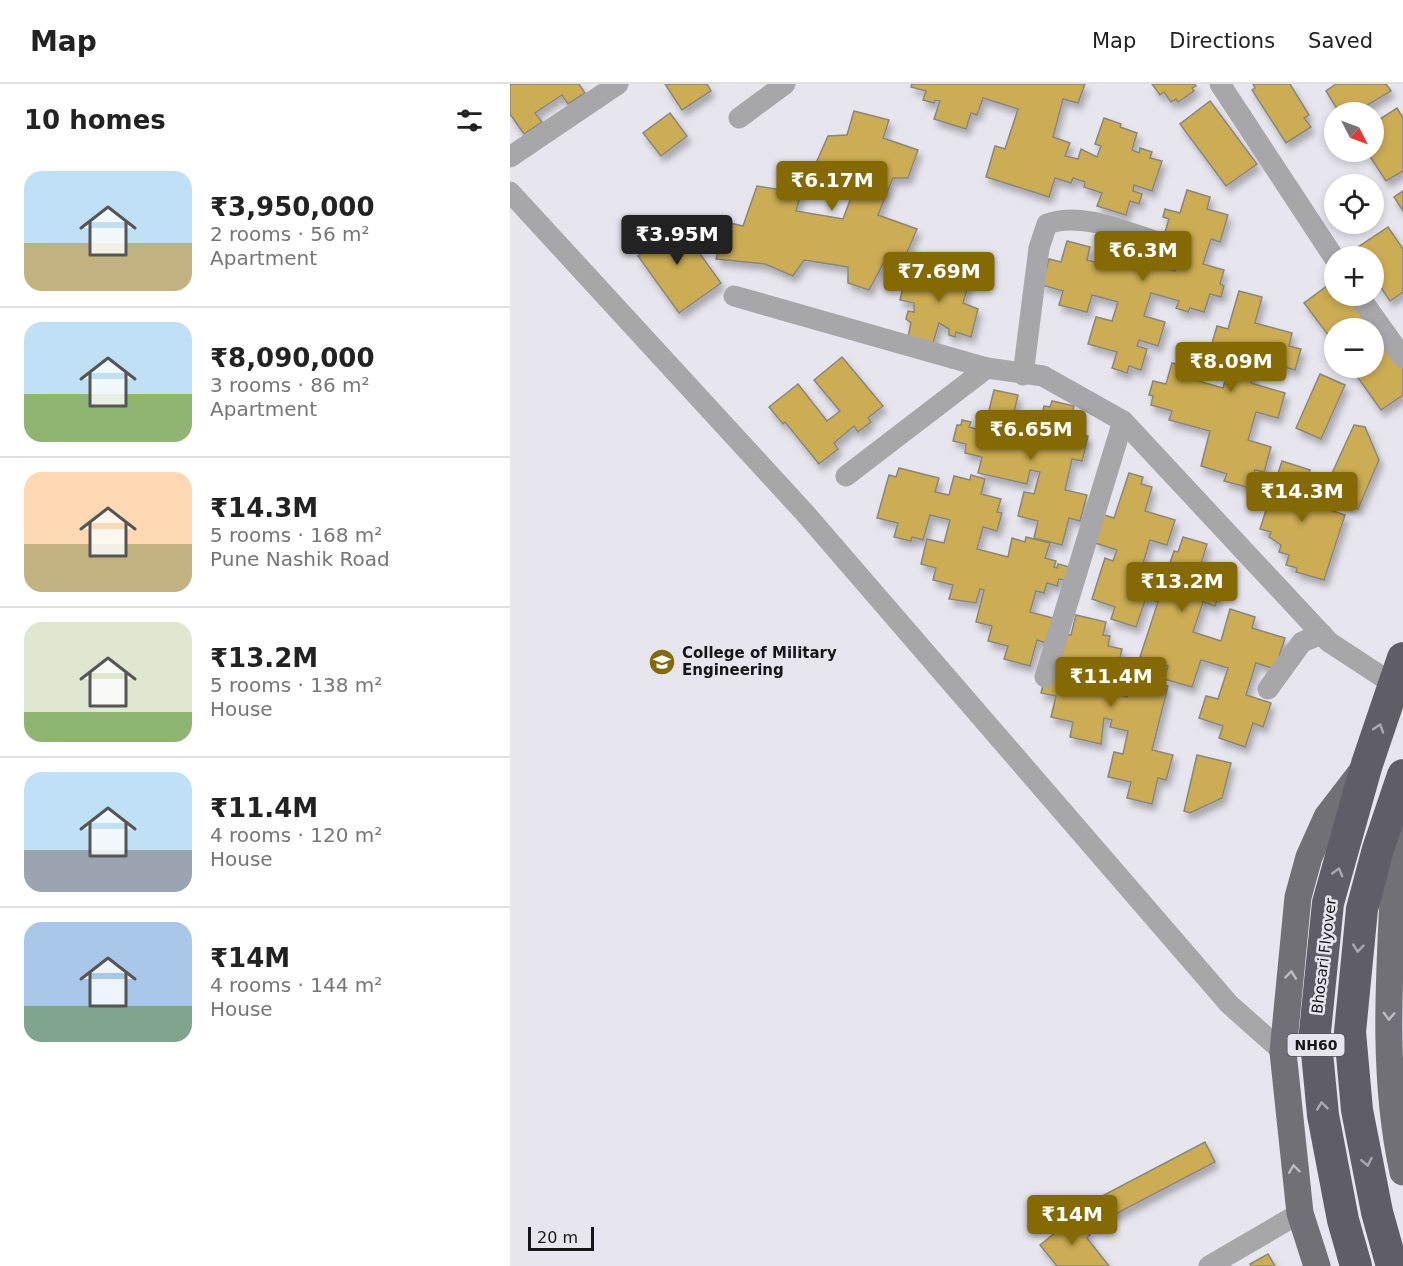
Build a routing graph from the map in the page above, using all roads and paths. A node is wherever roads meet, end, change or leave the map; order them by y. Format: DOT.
graph roads {
  1 [pos="618,84"];
  2 [pos="785,84"];
  3 [pos="1220,84"];
  4 [pos="738,118"];
  5 [pos="510,157"];
  6 [pos="510,192"];
  7 [pos="1158,242"];
  8 [pos="1327,246"];
  9 [pos="734,296"];
  10 [pos="1366,306"];
  11 [pos="1403,358"];
  12 [pos="987,368"];
  13 [pos="1033,376"];
  14 [pos="1123,421"];
  15 [pos="846,476"];
  16 [pos="1329,640"];
  17 [pos="1398,671"];
  18 [pos="1045,677"];
  19 [pos="1268,689"];
  20 [pos="1367,765"];
  21 [pos="1400,782"];
  22 [pos="1283,1052"];
  23 [pos="1403,1172"];
  24 [pos="1299,1213"];
  25 [pos="1209,1266"];
  26 [pos="1317,1266"];
  27 [pos="1356,1266"];
  28 [pos="1392,1266"];
  1 -- 5 [label="street"];
  2 -- 4 [label="street"];
  3 -- 8 [label="street"];
  6 -- 22 [label="street"];
  7 -- 13 [label="street"];
  9 -- 12 [label="street"];
  10 -- 11 [label="street"];
  12 -- 13 [label="street"];
  12 -- 15 [label="street"];
  13 -- 14 [label="street"];
  14 -- 16 [label="street"];
  14 -- 18 [label="street"];
  16 -- 17 [label="street"];
  16 -- 19 [label="street"];
  20 -- 17 [label="highway, NH60, one-way"];
  22 -- 20 [label="main road, one-way"];
  27 -- 20 [label="highway, Bhosari Flyover / NH60, one-way"];
  21 -- 23 [label="main road, one-way"];
  21 -- 28 [label="highway, NH60, one-way"];
  24 -- 22 [label="main road, one-way"];
  24 -- 25 [label="street"];
  24 -- 26 [label="main road"];
}
